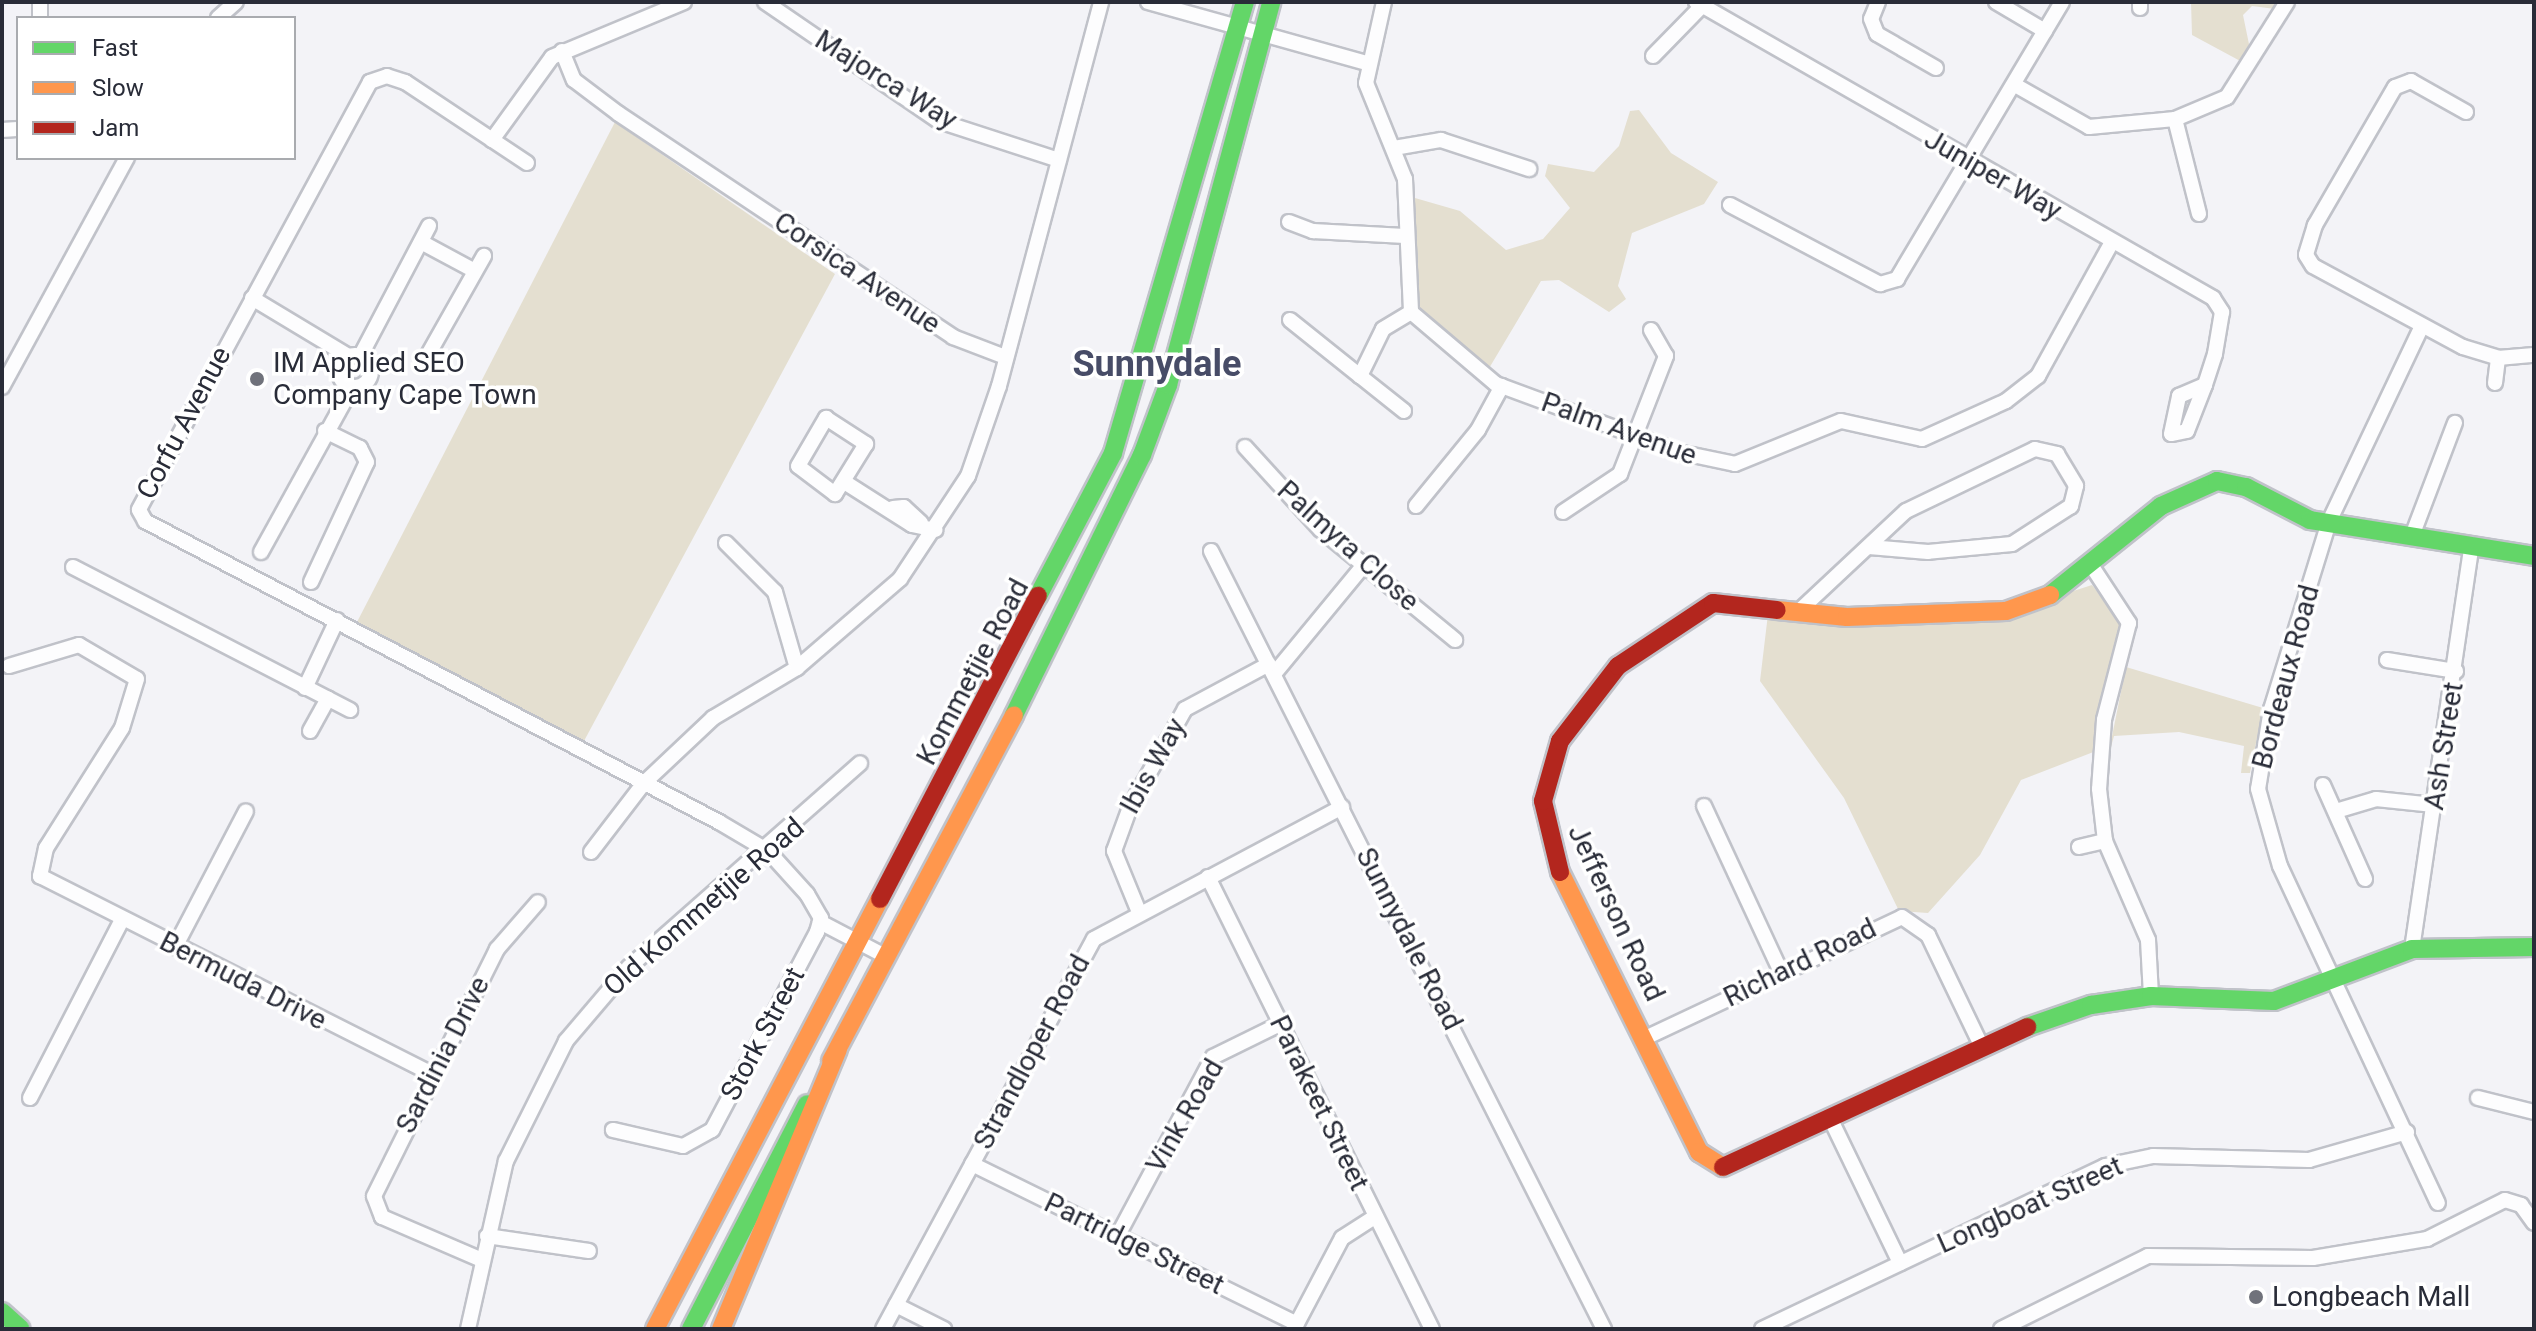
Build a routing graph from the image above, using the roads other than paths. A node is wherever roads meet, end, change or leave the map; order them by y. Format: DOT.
graph roads {
  1 [pos="236,2"];
  2 [pos="684,2"];
  3 [pos="765,2"];
  4 [pos="1101,2"];
  5 [pos="1148,2"];
  6 [pos="1245,2"];
  7 [pos="1271,2"];
  8 [pos="1384,2"];
  9 [pos="1878,2"];
  10 [pos="1996,2"];
  11 [pos="2062,2"];
  12 [pos="2287,2"];
  13 [pos="1699,5"];
  14 [pos="220,16"];
  15 [pos="1238,30"];
  16 [pos="2045,31"];
  17 [pos="1263,35"];
  18 [pos="562,51"];
  19 [pos="1653,56"];
  20 [pos="1366,63"];
  21 [pos="1936,68"];
  22 [pos="2015,85"];
  23 [pos="2466,112"];
  24 [pos="2175,119"];
  25 [pos="492,140"];
  26 [pos="1394,148"];
  27 [pos="126,160"];
  28 [pos="1059,160"];
  29 [pos="1969,160"];
  30 [pos="527,163"];
  31 [pos="1529,169"];
  32 [pos="1730,205"];
  33 [pos="2199,214"];
  34 [pos="1289,222"];
  35 [pos="429,226"];
  36 [pos="1405,236"];
  37 [pos="421,242"];
  38 [pos="2112,242"];
  39 [pos="484,256"];
  40 [pos="475,271"];
  41 [pos="252,298"];
  42 [pos="1411,312"];
  43 [pos="1290,320"];
  44 [pos="2421,328"];
  45 [pos="1651,330"];
  46 [pos="2534,355"];
  47 [pos="354,356"];
  48 [pos="1005,357"];
  49 [pos="2498,358"];
  50 [pos="424,362"];
  51 [pos="7,368"];
  52 [pos="1360,376"];
  53 [pos="2495,383"];
  54 [pos="2205,385"];
  55 [pos="1502,386"];
  56 [pos="2,387"];
  57 [pos="352,387"];
  58 [pos="1404,411"];
  59 [pos="2455,423"];
  60 [pos="325,431"];
  61 [pos="1637,437"];
  62 [pos="1245,447"];
  63 [pos="846,483"];
  64 [pos="1416,506"];
  65 [pos="1563,512"];
  66 [pos="2329,522"];
  67 [pos="928,526"];
  68 [pos="2412,536"];
  69 [pos="726,543"];
  70 [pos="2472,544"];
  71 [pos="1869,547"];
  72 [pos="1211,551"];
  73 [pos="261,552"];
  74 [pos="2534,556"];
  75 [pos="1363,566"];
  76 [pos="73,567"];
  77 [pos="2093,568"];
  78 [pos="311,582"];
  79 [pos="1799,611"];
  80 [pos="337,620"];
  81 [pos="1455,640"];
  82 [pos="2387,660"];
  83 [pos="9,666"];
  84 [pos="797,668"];
  85 [pos="1272,669"];
  86 [pos="2456,671"];
  87 [pos="305,688"];
  88 [pos="328,699"];
  89 [pos="350,710"];
  90 [pos="310,731"];
  91 [pos="860,763"];
  92 [pos="644,783"];
  93 [pos="2323,785"];
  94 [pos="2434,805"];
  95 [pos="1704,806"];
  96 [pos="1342,807"];
  97 [pos="246,811"];
  98 [pos="2336,811"];
  99 [pos="2105,841"];
  100 [pos="2079,847"];
  101 [pos="768,851"];
  102 [pos="591,852"];
  103 [pos="1208,877"];
  104 [pos="2365,879"];
  105 [pos="538,902"];
  106 [pos="1139,912"];
  107 [pos="122,920"];
  108 [pos="820,922"];
  109 [pos="860,943"];
  110 [pos="175,947"];
  111 [pos="2534,947"];
  112 [pos="2412,949"];
  113 [pos="883,955"];
  114 [pos="1781,972"];
  115 [pos="2334,981"];
  116 [pos="2151,996"];
  117 [pos="1280,1024"];
  118 [pos="1643,1039"];
  119 [pos="1982,1047"];
  120 [pos="838,1049"];
  121 [pos="434,1075"];
  122 [pos="30,1098"];
  123 [pos="2478,1098"];
  124 [pos="2534,1112"];
  125 [pos="1831,1120"];
  126 [pos="613,1130"];
  127 [pos="2407,1132"];
  128 [pos="972,1164"];
  129 [pos="2438,1203"];
  130 [pos="1376,1216"];
  131 [pos="2532,1219"];
  132 [pos="487,1236"];
  133 [pos="1117,1237"];
  134 [pos="589,1251"];
  135 [pos="482,1260"];
  136 [pos="1900,1263"];
  137 [pos="896,1305"];
  138 [pos="2,1312"];
  139 [pos="1295,1326"];
  140 [pos="21,1329"];
  141 [pos="468,1329"];
  142 [pos="655,1329"];
  143 [pos="691,1329"];
  144 [pos="721,1329"];
  145 [pos="883,1329"];
  146 [pos="944,1329"];
  147 [pos="1432,1329"];
  148 [pos="1604,1329"];
  149 [pos="1762,1329"];
  150 [pos="2001,1329"];
  1 -- 14 [label="street"];
  2 -- 18 [label="street"];
  3 -- 28 [label="street, Majorca Way"];
  4 -- 28 [label="street"];
  5 -- 15 [label="street"];
  6 -- 15 [label="main road, Kommetjie Road"];
  7 -- 17 [label="main road, Kommetjie Road"];
  8 -- 20 [label="street"];
  9 -- 21 [label="street"];
  10 -- 16 [label="street"];
  11 -- 16 [label="street"];
  12 -- 24 [label="street"];
  13 -- 19 [label="street"];
  13 -- 29 [label="street, Juniper Way"];
  15 -- 17 [label="street"];
  15 -- 109 [label="main road, Kommetjie Road"];
  16 -- 22 [label="street"];
  17 -- 20 [label="street"];
  17 -- 113 [label="main road, Kommetjie Road"];
  18 -- 25 [label="street"];
  18 -- 48 [label="street, Corsica Avenue"];
  20 -- 26 [label="street"];
  22 -- 24 [label="street"];
  22 -- 29 [label="street"];
  23 -- 44 [label="street"];
  24 -- 33 [label="street"];
  25 -- 30 [label="street, Corfu Avenue"];
  25 -- 41 [label="street, Corfu Avenue"];
  26 -- 31 [label="street"];
  26 -- 36 [label="street"];
  27 -- 51 [label="street"];
  28 -- 48 [label="street"];
  29 -- 32 [label="street"];
  29 -- 38 [label="street, Juniper Way"];
  34 -- 36 [label="street"];
  35 -- 37 [label="street"];
  36 -- 42 [label="street"];
  37 -- 40 [label="street"];
  37 -- 47 [label="street"];
  38 -- 54 [label="street, Juniper Way"];
  38 -- 61 [label="street, Palm Avenue"];
  39 -- 40 [label="street"];
  40 -- 50 [label="street"];
  41 -- 47 [label="street"];
  41 -- 80 [label="street, Corfu Avenue"];
  42 -- 52 [label="street"];
  42 -- 55 [label="street, Palm Avenue"];
  43 -- 52 [label="street"];
  44 -- 49 [label="street"];
  44 -- 66 [label="street, Bordeaux Road"];
  45 -- 61 [label="street"];
  46 -- 49 [label="street"];
  47 -- 57 [label="street"];
  47 -- 57 [label="street"];
  48 -- 67 [label="street"];
  49 -- 53 [label="street"];
  51 -- 56 [label="street"];
  52 -- 58 [label="street"];
  55 -- 61 [label="street, Palm Avenue"];
  55 -- 64 [label="street"];
  57 -- 60 [label="street"];
  59 -- 68 [label="street"];
  60 -- 73 [label="street"];
  60 -- 78 [label="street"];
  61 -- 65 [label="street"];
  62 -- 75 [label="street, Palmyra Close"];
  63 -- 63 [label="street"];
  63 -- 67 [label="street"];
  66 -- 68 [label="main road, Jefferson Road"];
  66 -- 77 [label="main road, Jefferson Road"];
  66 -- 115 [label="street, Bordeaux Road"];
  67 -- 84 [label="street"];
  68 -- 70 [label="main road, Jefferson Road"];
  69 -- 84 [label="street"];
  70 -- 74 [label="main road, Jefferson Road"];
  70 -- 86 [label="street, Ash Street"];
  71 -- 71 [label="street"];
  71 -- 79 [label="street"];
  72 -- 85 [label="street, Sunnydale Road"];
  75 -- 81 [label="street, Palmyra Close"];
  75 -- 85 [label="street"];
  76 -- 87 [label="street"];
  77 -- 79 [label="main road, Jefferson Road"];
  77 -- 99 [label="street"];
  79 -- 118 [label="main road, Jefferson Road"];
  80 -- 87 [label="street"];
  80 -- 92 [label="street, Corfu Avenue"];
  82 -- 86 [label="street"];
  83 -- 107 [label="street, Bermuda Drive"];
  84 -- 92 [label="street"];
  85 -- 96 [label="street, Sunnydale Road"];
  85 -- 106 [label="street, Ibis Way"];
  86 -- 94 [label="street, Ash Street"];
  87 -- 88 [label="street"];
  88 -- 89 [label="street"];
  88 -- 90 [label="street"];
  91 -- 101 [label="street, Old Kommetjie Road"];
  92 -- 101 [label="street, Corfu Avenue"];
  92 -- 102 [label="street"];
  93 -- 98 [label="street"];
  94 -- 98 [label="street"];
  94 -- 112 [label="street, Ash Street"];
  95 -- 114 [label="street"];
  96 -- 103 [label="street, Strandloper Road"];
  96 -- 148 [label="street, Sunnydale Road"];
  97 -- 110 [label="street"];
  98 -- 104 [label="street"];
  99 -- 100 [label="street"];
  99 -- 116 [label="street"];
  101 -- 108 [label="street"];
  101 -- 132 [label="street, Old Kommetjie Road"];
  103 -- 106 [label="street, Strandloper Road"];
  103 -- 117 [label="street, Parakeet Street"];
  105 -- 121 [label="street, Sardinia Drive"];
  106 -- 128 [label="street, Strandloper Road"];
  107 -- 110 [label="street, Bermuda Drive"];
  107 -- 122 [label="street"];
  108 -- 109 [label="street"];
  108 -- 126 [label="street, Stork Street"];
  109 -- 113 [label="street"];
  109 -- 142 [label="main road, Kommetjie Road"];
  110 -- 121 [label="street, Bermuda Drive"];
  111 -- 112 [label="main road"];
  112 -- 115 [label="main road, Jefferson Road"];
  113 -- 120 [label="main road, Kommetjie Road"];
  114 -- 118 [label="street, Richard Road"];
  114 -- 119 [label="street, Richard Road"];
  115 -- 116 [label="main road, Jefferson Road"];
  115 -- 127 [label="street, Bordeaux Road"];
  116 -- 119 [label="main road, Jefferson Road"];
  117 -- 130 [label="street, Parakeet Street"];
  117 -- 133 [label="street, Vink Road"];
  118 -- 125 [label="main road, Jefferson Road"];
  119 -- 125 [label="main road, Jefferson Road"];
  120 -- 143 [label="main road, Kommetjie Road"];
  120 -- 144 [label="main road"];
  121 -- 135 [label="street, Sardinia Drive"];
  123 -- 124 [label="street"];
  125 -- 136 [label="street"];
  127 -- 129 [label="street, Bordeaux Road"];
  127 -- 136 [label="street, Longboat Street"];
  128 -- 133 [label="street, Partridge Street"];
  128 -- 137 [label="street, Strandloper Road"];
  130 -- 139 [label="street"];
  130 -- 147 [label="street, Parakeet Street"];
  131 -- 150 [label="street"];
  132 -- 134 [label="street"];
  132 -- 135 [label="street, Old Kommetjie Road"];
  133 -- 139 [label="street, Partridge Street"];
  135 -- 141 [label="street, Old Kommetjie Road"];
  136 -- 149 [label="street, Longboat Street"];
  137 -- 145 [label="street, Strandloper Road"];
  137 -- 146 [label="street"];
  138 -- 140 [label="main road"];
}
